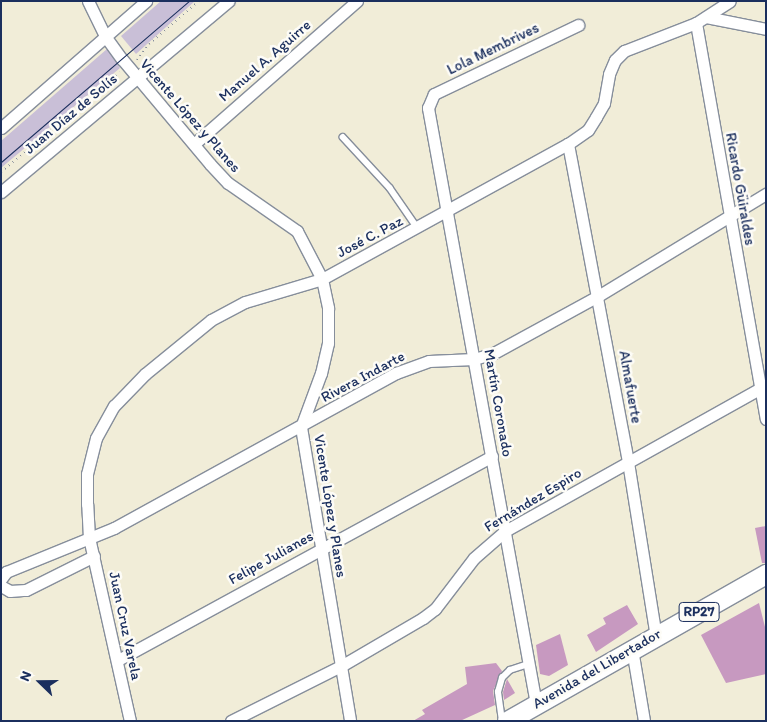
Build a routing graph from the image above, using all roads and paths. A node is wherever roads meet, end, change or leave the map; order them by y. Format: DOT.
graph roads {
  1 [pos="88,1"];
  2 [pos="146,1"];
  3 [pos="199,1"];
  4 [pos="229,1"];
  5 [pos="357,1"];
  6 [pos="730,1"];
  7 [pos="701,20"];
  8 [pos="578,25"];
  9 [pos="766,29"];
  10 [pos="105,36"];
  11 [pos="134,73"];
  12 [pos="428,108"];
  13 [pos="1,128"];
  14 [pos="343,137"];
  15 [pos="194,144"];
  16 [pos="568,144"];
  17 [pos="1,172"];
  18 [pos="1,192"];
  19 [pos="766,194"];
  20 [pos="448,213"];
  21 [pos="730,218"];
  22 [pos="419,228"];
  23 [pos="322,280"];
  24 [pos="598,296"];
  25 [pos="474,358"];
  26 [pos="763,387"];
  27 [pos="766,419"];
  28 [pos="302,427"];
  29 [pos="492,456"];
  30 [pos="628,462"];
  31 [pos="505,531"];
  32 [pos="89,538"];
  33 [pos="322,547"];
  34 [pos="94,556"];
  35 [pos="766,574"];
  36 [pos="1,579"];
  37 [pos="1,586"];
  38 [pos="656,636"];
  39 [pos="632,649"];
  40 [pos="118,660"];
  41 [pos="529,664"];
  42 [pos="341,666"];
  43 [pos="536,704"];
  44 [pos="510,720"];
  45 [pos="130,721"];
  46 [pos="231,721"];
  47 [pos="350,721"];
  48 [pos="644,721"];
  1 -- 10 [label="street, Vicente López y Planes"];
  2 -- 10 [label="street"];
  3 -- 11 [label="path"];
  4 -- 11 [label="street, Juan Díaz de Solís"];
  5 -- 15 [label="street, Manuel A. Aguirre"];
  6 -- 7 [label="street, José C. Paz"];
  7 -- 9 [label="street"];
  7 -- 16 [label="street, José C. Paz"];
  7 -- 21 [label="street, Ricardo Güiraldes"];
  8 -- 12 [label="street, Lola Membrives"];
  10 -- 11 [label="street, Vicente López y Planes"];
  10 -- 13 [label="street"];
  11 -- 15 [label="street, Vicente López y Planes"];
  11 -- 17 [label="path"];
  11 -- 18 [label="street, Juan Díaz de Solís"];
  12 -- 20 [label="street, Martín Coronado"];
  14 -- 22 [label="lane"];
  15 -- 23 [label="street, Vicente López y Planes"];
  16 -- 20 [label="street, José C. Paz"];
  16 -- 24 [label="street, Almafuerte"];
  19 -- 21 [label="street, Rivera Indarte"];
  20 -- 22 [label="street, José C. Paz"];
  20 -- 25 [label="street, Martín Coronado"];
  21 -- 24 [label="street, Rivera Indarte"];
  21 -- 26 [label="street, Ricardo Güiraldes"];
  22 -- 23 [label="street, José C. Paz"];
  23 -- 28 [label="street, Vicente López y Planes"];
  23 -- 32 [label="street, José C. Paz"];
  24 -- 25 [label="street, Rivera Indarte"];
  24 -- 30 [label="street, Almafuerte"];
  25 -- 28 [label="street, Rivera Indarte"];
  25 -- 29 [label="street, Martín Coronado"];
  26 -- 27 [label="street, Ricardo Güiraldes"];
  26 -- 30 [label="street, Fernández Espiro"];
  28 -- 32 [label="street, Rivera Indarte"];
  28 -- 33 [label="street, Vicente López y Planes"];
  29 -- 31 [label="street, Martín Coronado"];
  29 -- 33 [label="street, Felipe Julianes"];
  30 -- 31 [label="street, Fernández Espiro"];
  30 -- 38 [label="street, Almafuerte"];
  31 -- 41 [label="street, Martín Coronado"];
  31 -- 42 [label="street, Fernández Espiro"];
  32 -- 34 [label="street, Juan Cruz Varela"];
  32 -- 36 [label="street, Rivera Indarte"];
  33 -- 40 [label="street, Felipe Julianes"];
  33 -- 42 [label="street, Vicente López y Planes"];
  34 -- 37 [label="street"];
  34 -- 40 [label="street, Juan Cruz Varela"];
  35 -- 38 [label="main road, Avenida del Libertador / RP27"];
  38 -- 39 [label="main road, Avenida del Libertador / RP27"];
  39 -- 43 [label="main road, Avenida del Libertador / RP27"];
  39 -- 48 [label="street"];
  40 -- 45 [label="street, Juan Cruz Varela"];
  41 -- 43 [label="street, Martín Coronado"];
  41 -- 44 [label="lane"];
  42 -- 46 [label="street, Fernández Espiro"];
  42 -- 47 [label="street, Vicente López y Planes"];
  43 -- 44 [label="main road, Avenida del Libertador / RP27"];
}
